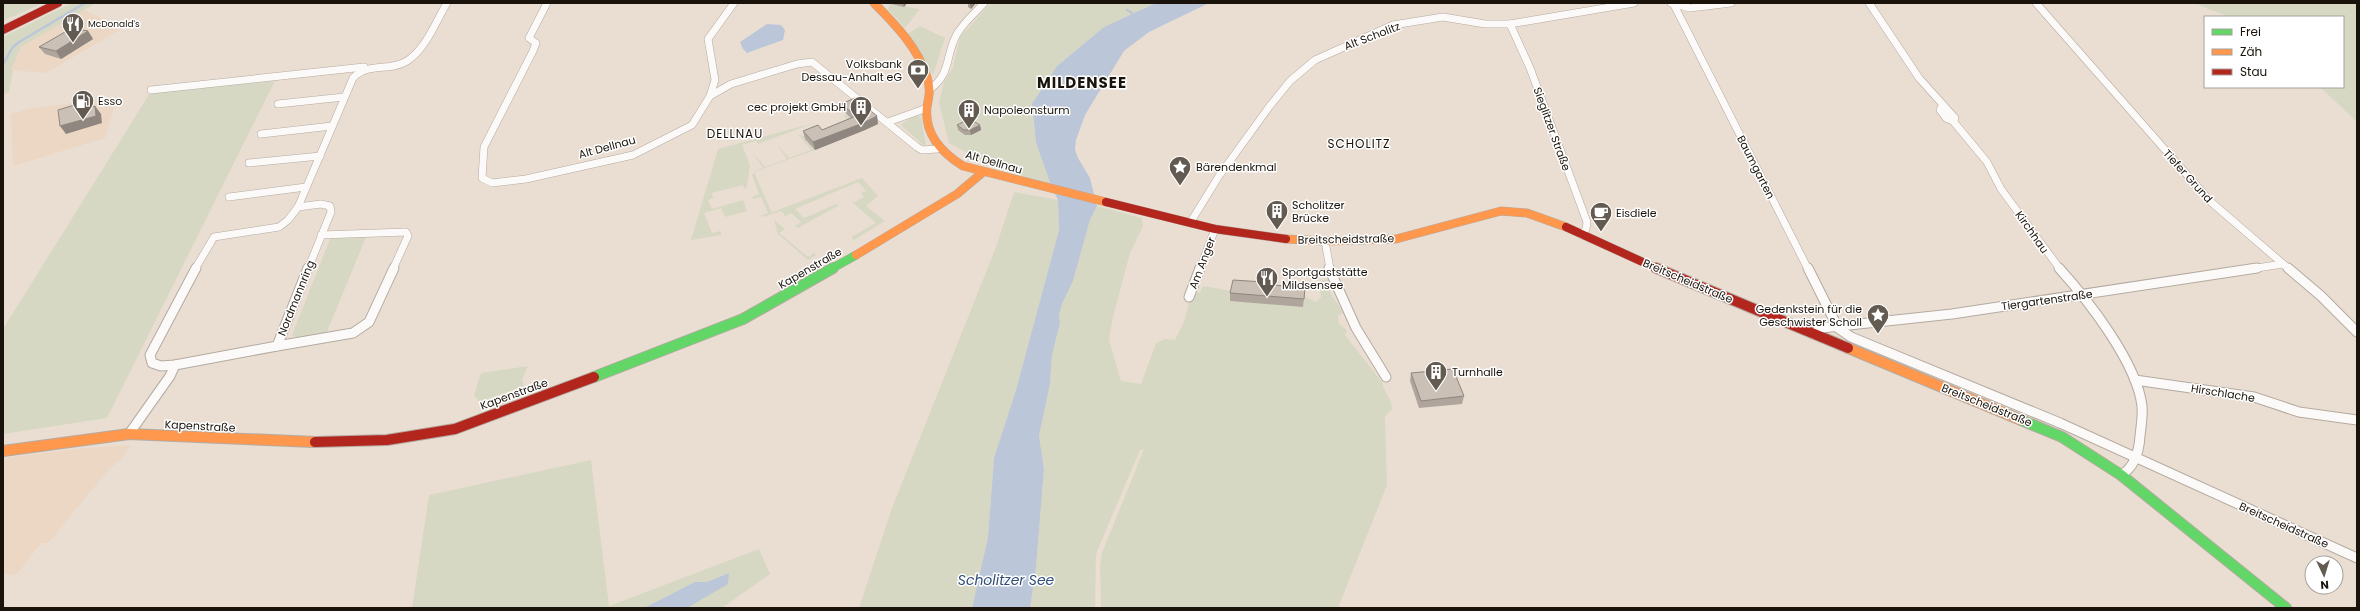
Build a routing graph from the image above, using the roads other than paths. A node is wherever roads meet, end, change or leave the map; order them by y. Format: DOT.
graph roads {
  1 [pos="58,3"];
  2 [pos="447,3"];
  3 [pos="547,3"];
  4 [pos="734,3"];
  5 [pos="874,3"];
  6 [pos="984,3"];
  7 [pos="1634,3"];
  8 [pos="1731,3"];
  9 [pos="1869,3"];
  10 [pos="2036,3"];
  11 [pos="1672,4"];
  12 [pos="1510,24"];
  13 [pos="3,30"];
  14 [pos="369,68"];
  15 [pos="715,80"];
  16 [pos="731,84"];
  17 [pos="930,89"];
  18 [pos="151,90"];
  19 [pos="710,96"];
  20 [pos="344,97"];
  21 [pos="278,104"];
  22 [pos="927,108"];
  23 [pos="888,122"];
  24 [pos="332,126"];
  25 [pos="261,134"];
  26 [pos="937,149"];
  27 [pos="320,156"];
  28 [pos="249,163"];
  29 [pos="982,173"];
  30 [pos="1025,183"];
  31 [pos="306,188"];
  32 [pos="230,197"];
  33 [pos="298,207"];
  34 [pos="1190,223"];
  35 [pos="1215,229"];
  36 [pos="321,235"];
  37 [pos="1582,235"];
  38 [pos="1324,241"];
  39 [pos="2283,264"];
  40 [pos="2081,295"];
  41 [pos="1189,297"];
  42 [pos="1838,328"];
  43 [pos="2357,332"];
  44 [pos="1813,334"];
  45 [pos="277,346"];
  46 [pos="175,365"];
  47 [pos="1386,377"];
  48 [pos="2135,380"];
  49 [pos="2357,420"];
  50 [pos="129,434"];
  51 [pos="3,451"];
  52 [pos="2136,458"];
  53 [pos="2120,475"];
  54 [pos="2357,558"];
  55 [pos="2286,608"];
  1 -- 13 [label="street"];
  2 -- 14 [label="street, Nordmannring"];
  3 -- 19 [label="street, Alt Dellnau"];
  4 -- 15 [label="street"];
  5 -- 17 [label="street"];
  6 -- 17 [label="street"];
  7 -- 12 [label="street, Alt Scholitz"];
  8 -- 11 [label="street"];
  9 -- 40 [label="street, Kirchhau"];
  10 -- 39 [label="street, Tiefer Grund"];
  11 -- 42 [label="street, Baumgarten"];
  12 -- 34 [label="street, Alt Scholitz"];
  12 -- 37 [label="street, Sieglitzer Straße"];
  14 -- 18 [label="street"];
  14 -- 20 [label="street, Nordmannring"];
  15 -- 16 [label="street"];
  15 -- 19 [label="street"];
  16 -- 19 [label="street, Alt Dellnau"];
  16 -- 23 [label="street, Alt Dellnau"];
  17 -- 22 [label="street, Alt Dellnau"];
  20 -- 21 [label="street"];
  20 -- 24 [label="street, Nordmannring"];
  22 -- 23 [label="street"];
  22 -- 26 [label="street, Alt Dellnau"];
  23 -- 26 [label="street, Alt Dellnau"];
  24 -- 25 [label="street"];
  24 -- 27 [label="street, Nordmannring"];
  26 -- 29 [label="street, Alt Dellnau"];
  27 -- 28 [label="street"];
  27 -- 31 [label="street, Nordmannring"];
  29 -- 30 [label="street, Alt Dellnau"];
  29 -- 50 [label="street, Kapenstraße"];
  30 -- 34 [label="street, Breitscheidstraße"];
  31 -- 32 [label="street"];
  31 -- 33 [label="street, Nordmannring"];
  33 -- 36 [label="street, Nordmannring"];
  33 -- 46 [label="street, Nordmannring"];
  34 -- 35 [label="street, Breitscheidstraße"];
  35 -- 38 [label="street, Breitscheidstraße"];
  35 -- 41 [label="street, Am Anger"];
  36 -- 45 [label="street, Nordmannring"];
  36 -- 45 [label="street"];
  37 -- 38 [label="street, Breitscheidstraße"];
  37 -- 44 [label="street, Breitscheidstraße"];
  38 -- 47 [label="street"];
  39 -- 40 [label="street, Tiergartenstraße"];
  39 -- 43 [label="street, Tiefer Grund"];
  40 -- 42 [label="street, Tiergartenstraße"];
  40 -- 48 [label="street, Kirchhau"];
  42 -- 44 [label="street, Tiergartenstraße"];
  42 -- 52 [label="street, Breitscheidstraße"];
  44 -- 53 [label="street, Breitscheidstraße"];
  45 -- 46 [label="street, Nordmannring"];
  46 -- 50 [label="street"];
  48 -- 49 [label="street, Hirschlache"];
  48 -- 52 [label="street, Kirchhau"];
  50 -- 51 [label="street, Kapenstraße"];
  52 -- 53 [label="street"];
  52 -- 54 [label="street, Breitscheidstraße"];
  53 -- 55 [label="street, Breitscheidstraße"];
}
